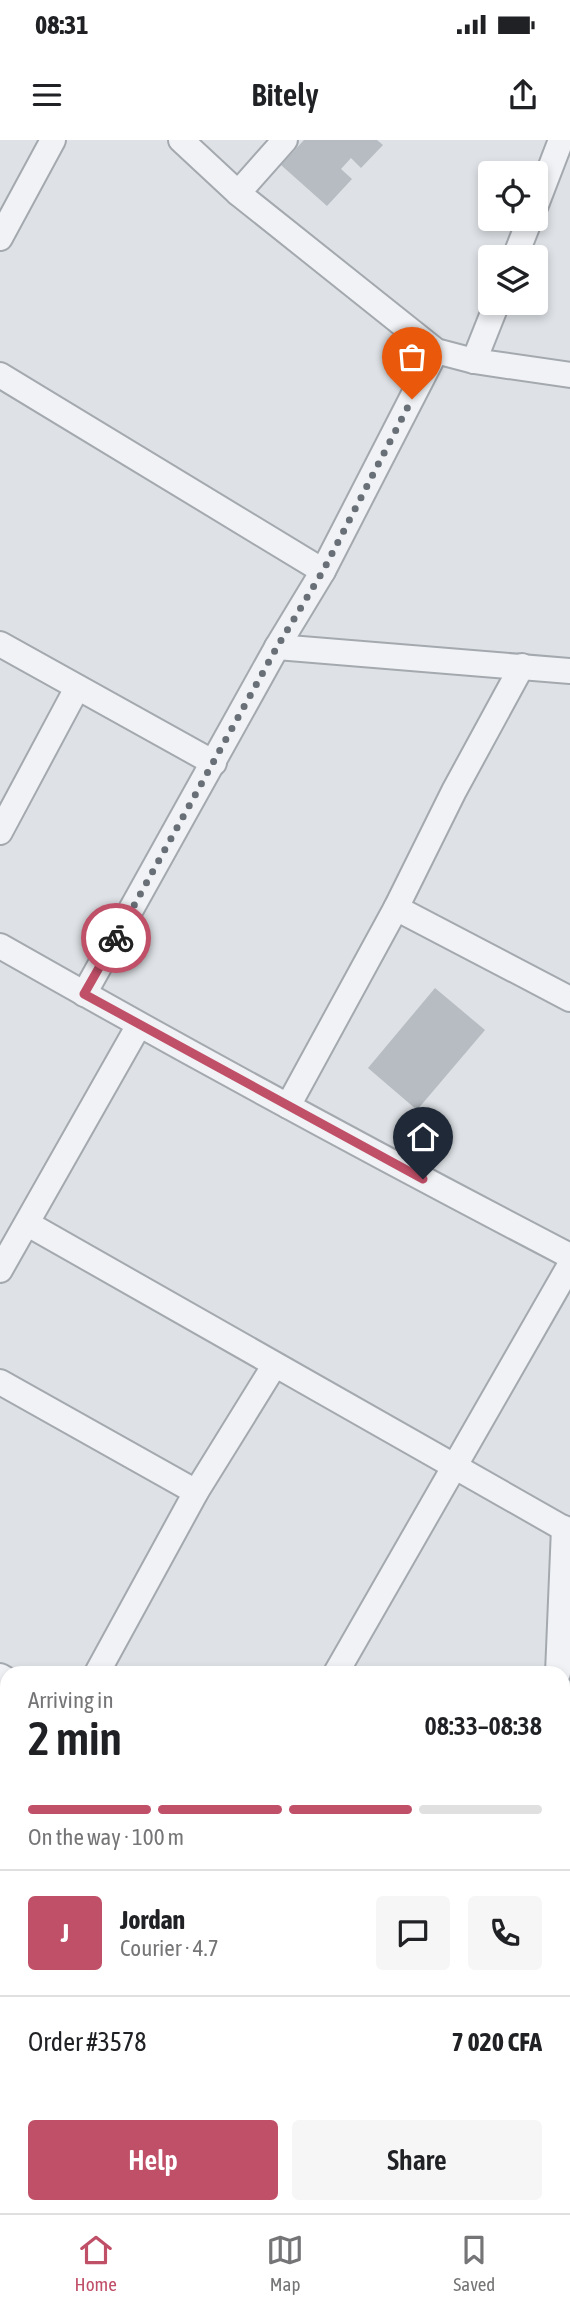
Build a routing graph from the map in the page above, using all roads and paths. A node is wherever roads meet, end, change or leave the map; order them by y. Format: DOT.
graph roads {
  1 [pos="53,140"];
  2 [pos="181,140"];
  3 [pos="285,140"];
  4 [pos="561,140"];
  5 [pos="548,174"];
  6 [pos="238,193"];
  7 [pos="0,238"];
  8 [pos="492,315"];
  9 [pos="436,351"];
  10 [pos="474,361"];
  11 [pos="0,375"];
  12 [pos="570,375"];
  13 [pos="323,571"];
  14 [pos="0,644"];
  15 [pos="277,647"];
  16 [pos="523,666"];
  17 [pos="570,671"];
  18 [pos="77,688"];
  19 [pos="214,763"];
  20 [pos="0,832"];
  21 [pos="396,908"];
  22 [pos="0,946"];
  23 [pos="84,994"];
  24 [pos="570,999"];
  25 [pos="139,1025"];
  26 [pos="288,1106"];
  27 [pos="28,1224"];
  28 [pos="570,1256"];
  29 [pos="570,1265"];
  30 [pos="0,1270"];
  31 [pos="274,1366"];
  32 [pos="0,1382"];
  33 [pos="456,1466"];
  34 [pos="196,1492"];
  35 [pos="567,1530"];
  36 [pos="101,1666"];
  37 [pos="340,1666"];
  38 [pos="558,1666"];
  1 -- 7 [label="street"];
  2 -- 6 [label="street"];
  3 -- 6 [label="street"];
  4 -- 5 [label="street"];
  6 -- 9 [label="street"];
  8 -- 10 [label="street"];
  9 -- 10 [label="street"];
  9 -- 13 [label="street"];
  10 -- 12 [label="street"];
  11 -- 13 [label="street"];
  13 -- 15 [label="street"];
  14 -- 18 [label="street"];
  15 -- 16 [label="street"];
  15 -- 19 [label="street"];
  16 -- 17 [label="street"];
  16 -- 21 [label="street"];
  18 -- 19 [label="street"];
  18 -- 20 [label="street"];
  19 -- 23 [label="street"];
  21 -- 24 [label="street"];
  21 -- 26 [label="street"];
  22 -- 23 [label="street"];
  23 -- 25 [label="street"];
  25 -- 26 [label="street"];
  25 -- 27 [label="street"];
  26 -- 28 [label="street"];
  27 -- 30 [label="street"];
  27 -- 31 [label="street"];
  29 -- 33 [label="street"];
  31 -- 33 [label="street"];
  31 -- 34 [label="street"];
  32 -- 34 [label="street"];
  33 -- 35 [label="street"];
  33 -- 37 [label="street"];
  34 -- 36 [label="street"];
  35 -- 38 [label="street"];
}
